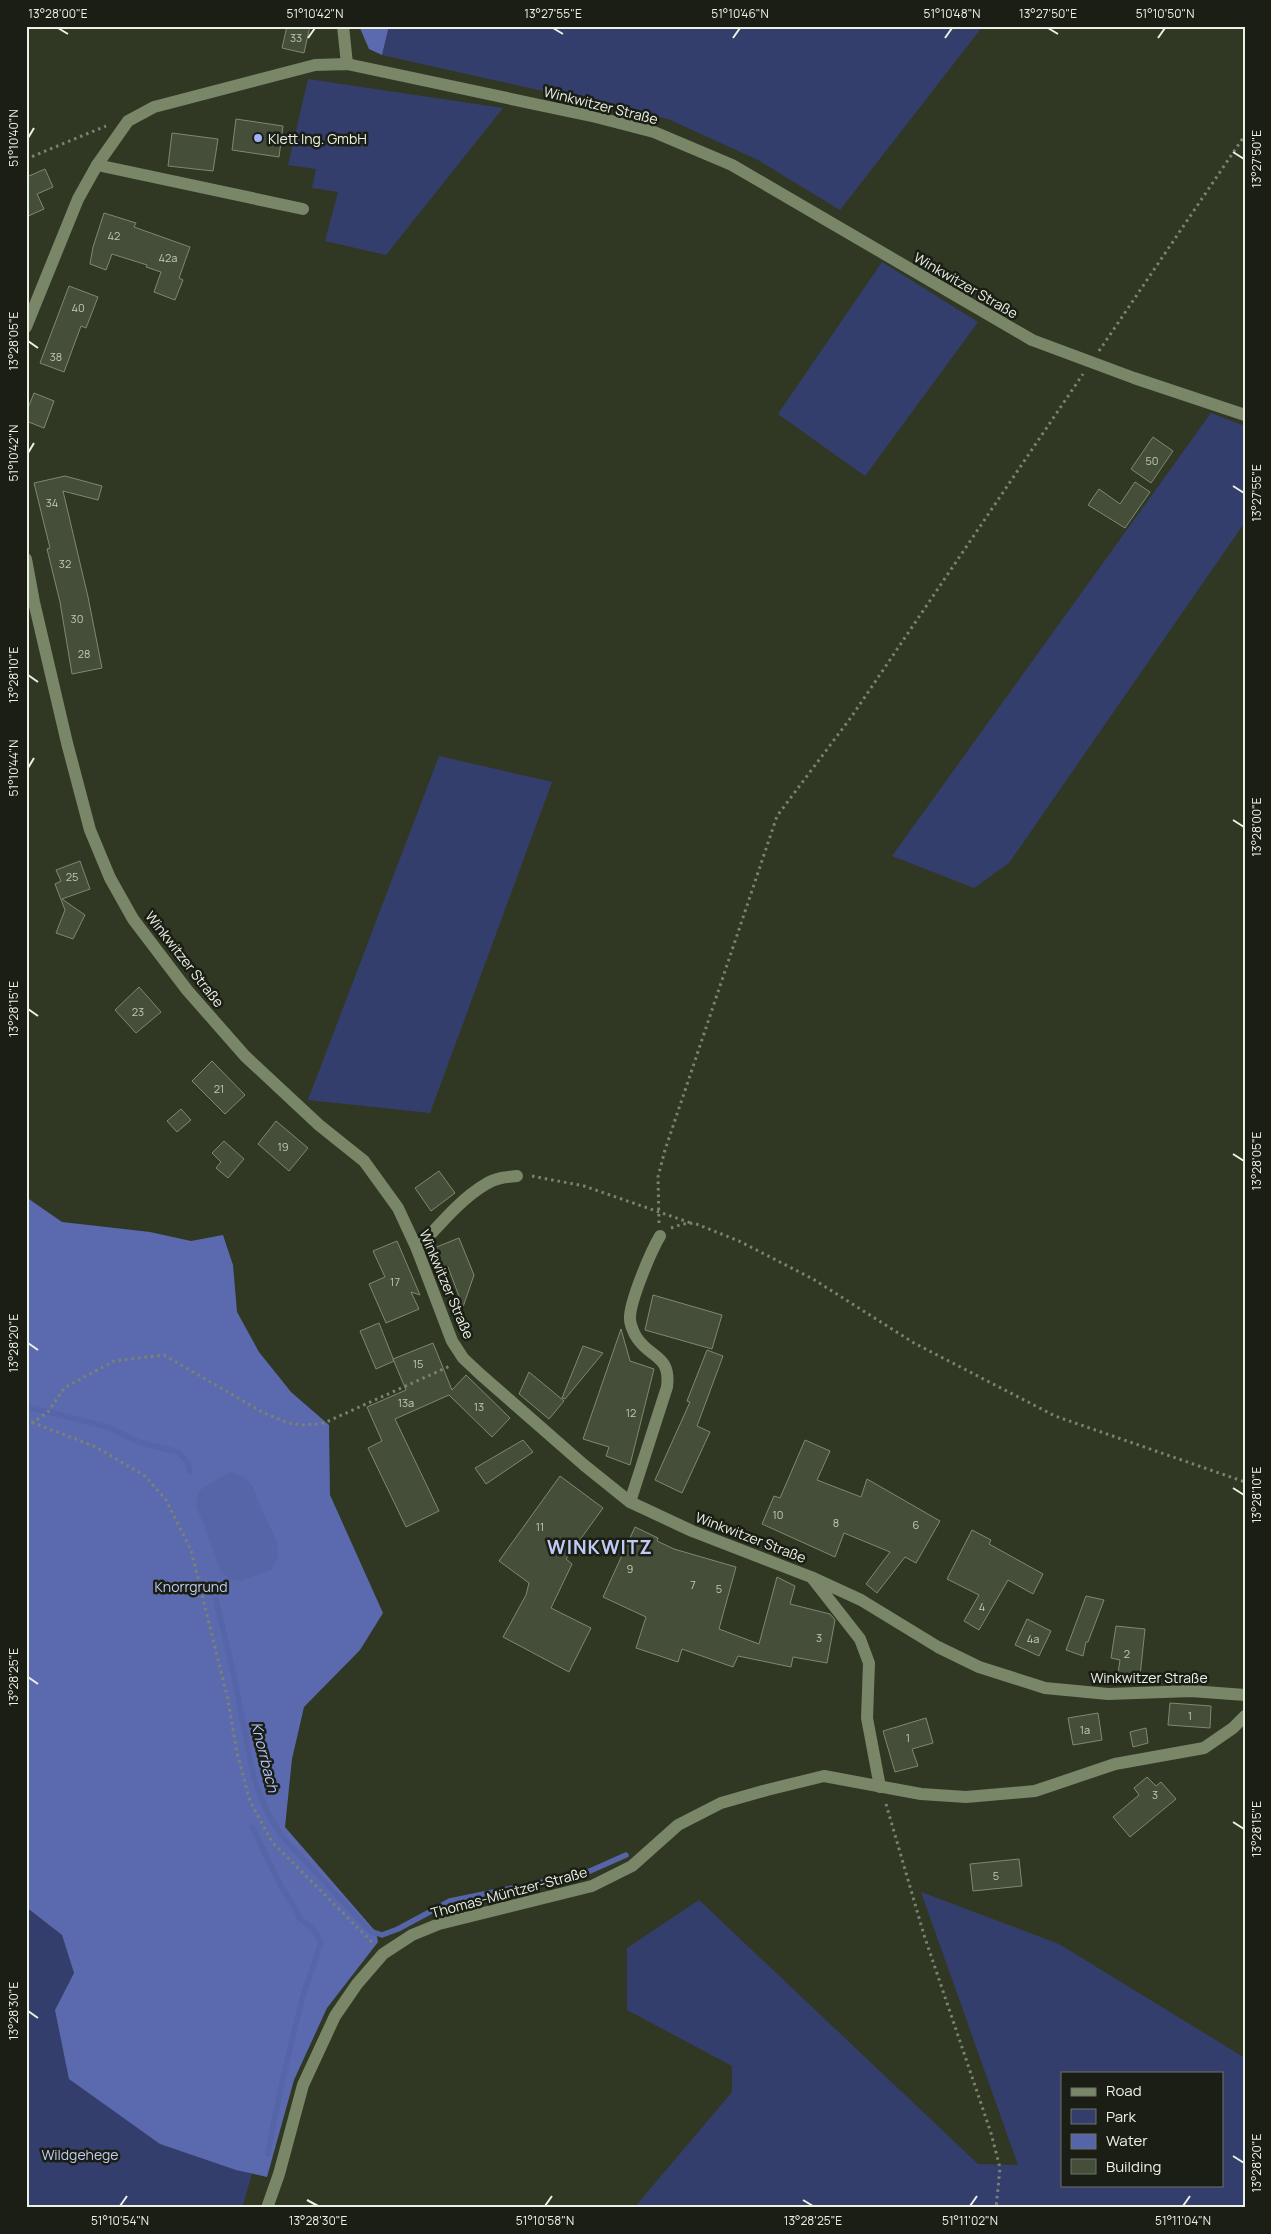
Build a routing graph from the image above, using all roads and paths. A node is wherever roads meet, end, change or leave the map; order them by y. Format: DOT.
graph roads {
  1 [pos="343,26"];
  2 [pos="347,64"];
  3 [pos="128,122"];
  4 [pos="1245,135"];
  5 [pos="26,159"];
  6 [pos="97,165"];
  7 [pos="303,208"];
  8 [pos="26,327"];
  9 [pos="1091,362"];
  10 [pos="1245,415"];
  11 [pos="26,559"];
  12 [pos="517,1176"];
  13 [pos="658,1212"];
  14 [pos="694,1224"];
  15 [pos="660,1236"];
  16 [pos="417,1249"];
  17 [pos="463,1358"];
  18 [pos="26,1420"];
  19 [pos="34,1423"];
  20 [pos="26,1428"];
  21 [pos="1245,1482"];
  22 [pos="630,1502"];
  23 [pos="811,1577"];
  24 [pos="1245,1695"];
  25 [pos="1245,1716"];
  26 [pos="880,1787"];
  27 [pos="383,1954"];
  28 [pos="268,2208"];
  29 [pos="996,2208"];
  1 -- 2 [label="street"];
  2 -- 3 [label="street, Winkwitzer Straße"];
  2 -- 9 [label="street, Winkwitzer Straße"];
  3 -- 5 [label="path"];
  3 -- 6 [label="street, Winkwitzer Straße"];
  4 -- 9 [label="path"];
  6 -- 7 [label="street"];
  6 -- 8 [label="street, Winkwitzer Straße"];
  9 -- 10 [label="street, Winkwitzer Straße"];
  9 -- 13 [label="path"];
  11 -- 16 [label="street, Winkwitzer Straße"];
  12 -- 13 [label="path"];
  12 -- 16 [label="street"];
  13 -- 14 [label="path"];
  13 -- 15 [label="path"];
  14 -- 15 [label="path"];
  14 -- 21 [label="path"];
  15 -- 22 [label="street"];
  16 -- 17 [label="street, Winkwitzer Straße"];
  17 -- 19 [label="path"];
  17 -- 22 [label="street, Winkwitzer Straße"];
  18 -- 19 [label="path"];
  19 -- 20 [label="path"];
  19 -- 27 [label="path"];
  22 -- 23 [label="street, Winkwitzer Straße"];
  23 -- 24 [label="street, Winkwitzer Straße"];
  23 -- 26 [label="street"];
  25 -- 26 [label="street, Thomas-Müntzer-Straße"];
  26 -- 27 [label="street, Thomas-Müntzer-Straße"];
  26 -- 29 [label="path"];
  27 -- 28 [label="street, Thomas-Müntzer-Straße"];
}
